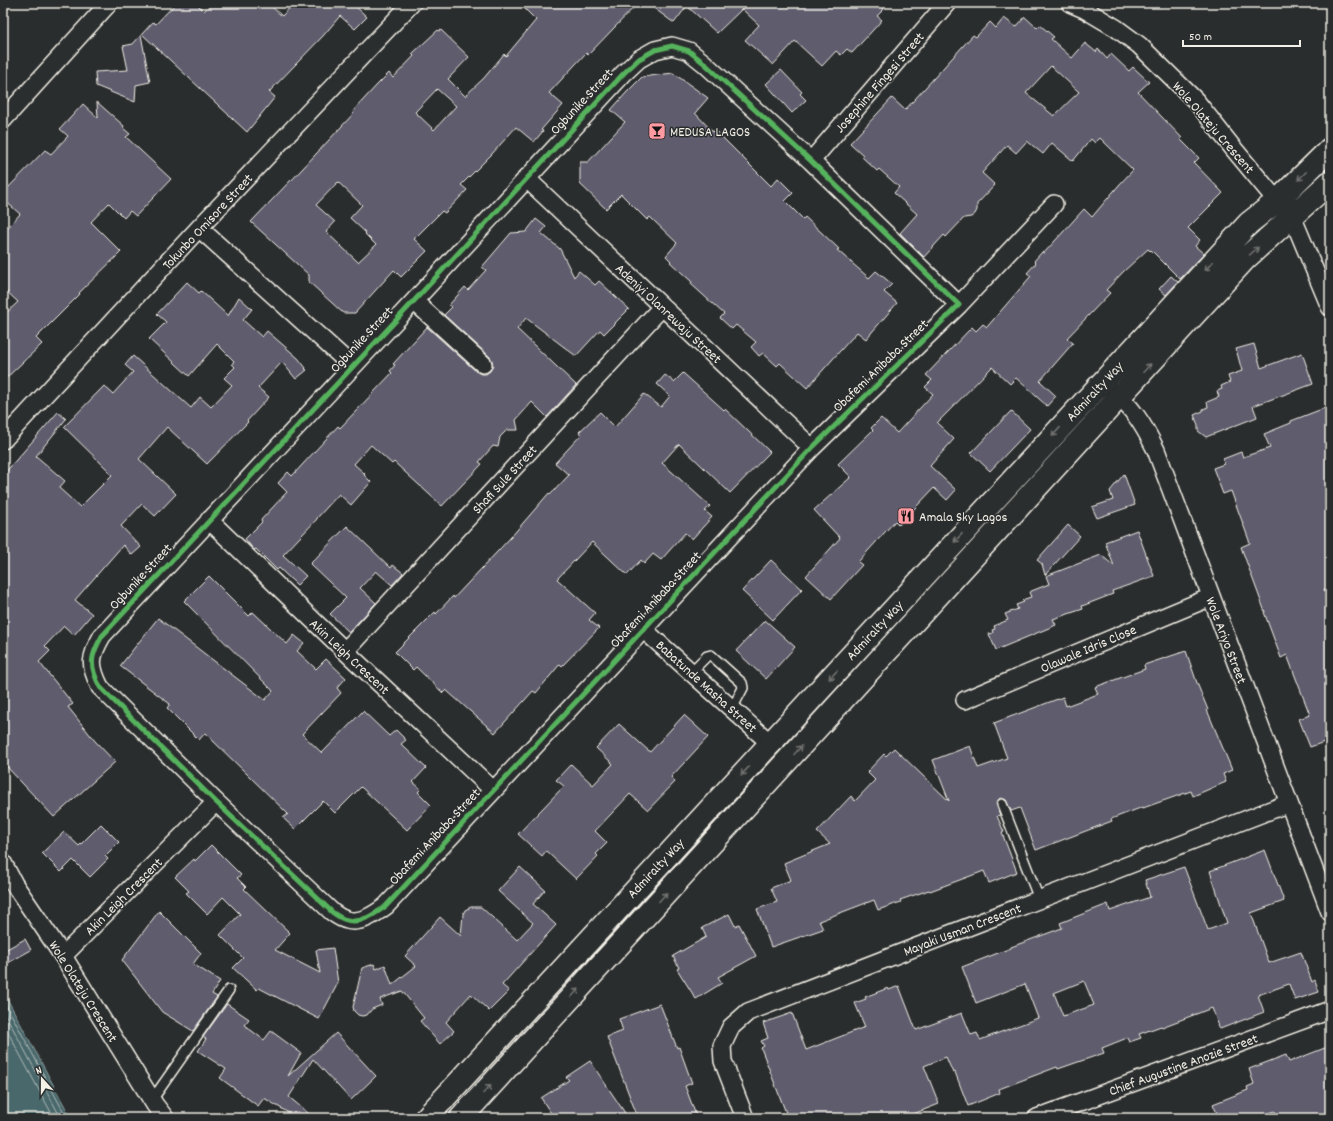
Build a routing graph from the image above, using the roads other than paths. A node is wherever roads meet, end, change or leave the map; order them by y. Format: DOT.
graph roads {
  1 [pos="109,3"];
  2 [pos="412,3"];
  3 [pos="947,3"];
  4 [pos="1070,3"];
  5 [pos="3,120"];
  6 [pos="1330,149"];
  7 [pos="811,161"];
  8 [pos="526,178"];
  9 [pos="1330,182"];
  10 [pos="1277,201"];
  11 [pos="1054,204"];
  12 [pos="1292,216"];
  13 [pos="199,228"];
  14 [pos="414,301"];
  15 [pos="959,305"];
  16 [pos="662,307"];
  17 [pos="1330,307"];
  18 [pos="483,364"];
  19 [pos="352,366"];
  20 [pos="1101,383"];
  21 [pos="1120,397"];
  22 [pos="3,440"];
  23 [pos="812,448"];
  24 [pos="209,520"];
  25 [pos="1211,597"];
  26 [pos="643,629"];
  27 [pos="345,651"];
  28 [pos="691,672"];
  29 [pos="965,700"];
  30 [pos="732,709"];
  31 [pos="770,743"];
  32 [pos="493,790"];
  33 [pos="216,802"];
  34 [pos="1289,803"];
  35 [pos="1002,804"];
  36 [pos="3,863"];
  37 [pos="1039,899"];
  38 [pos="1330,912"];
  39 [pos="63,956"];
  40 [pos="229,990"];
  41 [pos="1330,1010"];
  42 [pos="152,1100"];
  43 [pos="165,1118"];
  44 [pos="426,1118"];
  45 [pos="461,1118"];
  46 [pos="745,1118"];
  47 [pos="1037,1118"];
  1 -- 5 [label="street"];
  2 -- 13 [label="street, Tokunbo Omisore Street"];
  3 -- 7 [label="street, Josephine Fingesi Street"];
  4 -- 10 [label="street, Wole Olateju Crescent"];
  6 -- 10 [label="main road, Admiralty Way, one-way"];
  7 -- 8 [label="street, Ogbunike Street"];
  7 -- 15 [label="street"];
  8 -- 14 [label="street, Ogbunike Street"];
  8 -- 16 [label="street, Adeniyi Olanrewaju Street"];
  9 -- 12 [label="main road, Admiralty Way"];
  10 -- 12 [label="street, Wole Olateju Crescent"];
  10 -- 20 [label="main road, Admiralty Way, one-way"];
  11 -- 15 [label="street, Obafemi Anibaba Street"];
  12 -- 17 [label="street"];
  21 -- 12 [label="main road, Admiralty Way, one-way"];
  13 -- 19 [label="street"];
  13 -- 22 [label="street, Tokunbo Omisore Street"];
  14 -- 18 [label="street"];
  14 -- 19 [label="street, Ogbunike Street"];
  15 -- 23 [label="street, Obafemi Anibaba Street"];
  16 -- 23 [label="street, Adeniyi Olanrewaju Street"];
  16 -- 27 [label="street, Shafi Sule Street"];
  19 -- 24 [label="street, Ogbunike Street"];
  20 -- 21 [label="street, Wole Ariyo Street"];
  20 -- 31 [label="main road, Admiralty Way, one-way"];
  21 -- 25 [label="street, Wole Ariyo Street"];
  45 -- 21 [label="main road, Admiralty Way, one-way"];
  23 -- 26 [label="street, Obafemi Anibaba Street"];
  24 -- 27 [label="street, Akin Leigh Crescent"];
  24 -- 33 [label="street, Ogbunike Street"];
  25 -- 29 [label="street, Olawale Idris Close"];
  25 -- 34 [label="street, Wole Ariyo Street"];
  26 -- 28 [label="street, Babatunde Masha Street"];
  26 -- 32 [label="street, Obafemi Anibaba Street"];
  27 -- 32 [label="street, Akin Leigh Crescent"];
  28 -- 30 [label="street, Babatunde Masha Street"];
  28 -- 30 [label="lane"];
  30 -- 31 [label="street, Babatunde Masha Street"];
  31 -- 44 [label="main road, Admiralty Way, one-way"];
  32 -- 33 [label="street, Obafemi Anibaba Street"];
  33 -- 39 [label="street, Akin Leigh Crescent"];
  34 -- 37 [label="street, Mayaki Usman Crescent"];
  34 -- 38 [label="street, Wole Ariyo Street"];
  35 -- 37 [label="lane"];
  36 -- 39 [label="street, Wole Olateju Crescent"];
  37 -- 46 [label="street, Mayaki Usman Crescent"];
  39 -- 42 [label="street, Wole Olateju Crescent"];
  40 -- 42 [label="lane"];
  41 -- 47 [label="street, Chief Augustine Anozie Street"];
  42 -- 43 [label="street, Wole Olateju Crescent"];
}
